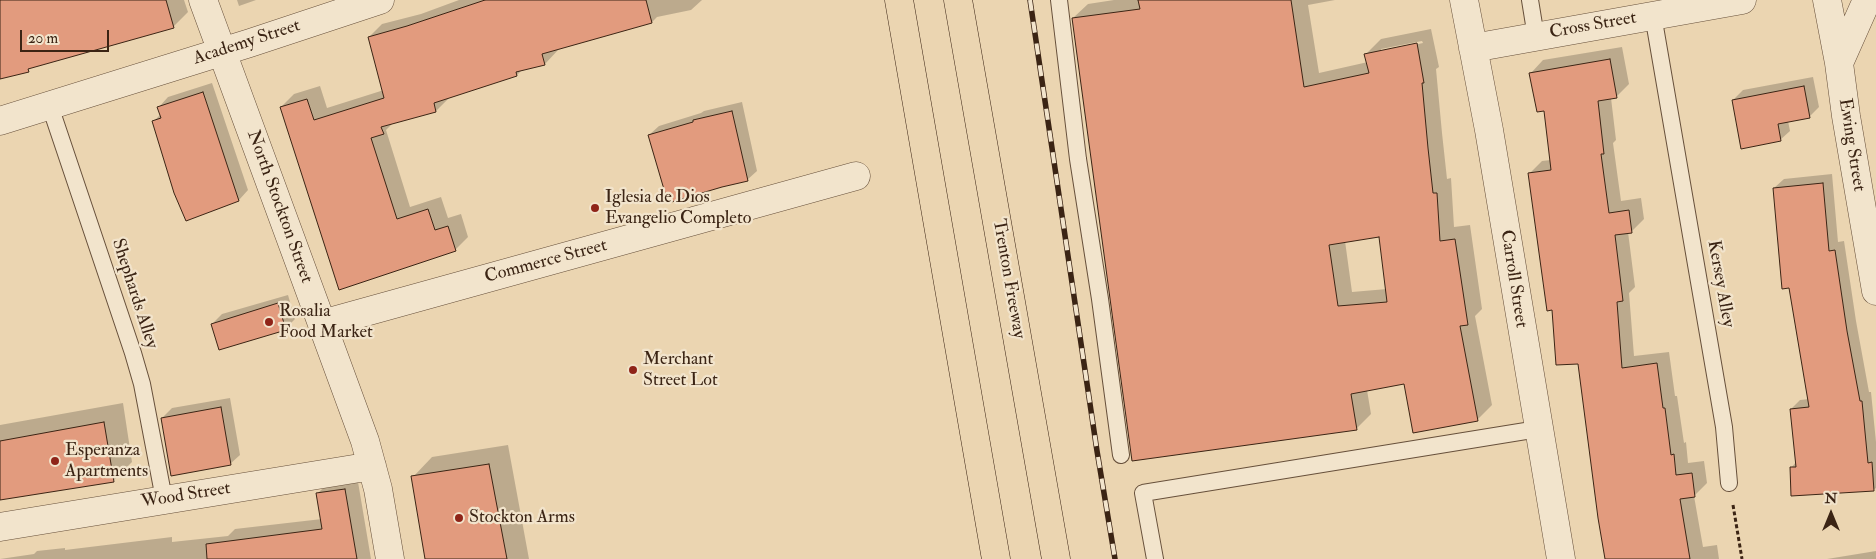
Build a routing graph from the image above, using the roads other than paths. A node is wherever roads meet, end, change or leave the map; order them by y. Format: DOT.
graph roads {
  1 [pos="203,0"];
  2 [pos="380,0"];
  3 [pos="899,0"];
  4 [pos="958,0"];
  5 [pos="1059,0"];
  6 [pos="1464,0"];
  7 [pos="1530,0"];
  8 [pos="1742,0"];
  9 [pos="1826,0"];
  10 [pos="1867,0"];
  11 [pos="1653,16"];
  12 [pos="1536,37"];
  13 [pos="1473,48"];
  14 [pos="222,52"];
  15 [pos="1839,63"];
  16 [pos="50,106"];
  17 [pos="0,121"];
  18 [pos="856,176"];
  19 [pos="1868,202"];
  20 [pos="1876,291"];
  21 [pos="322,324"];
  22 [pos="1538,430"];
  23 [pos="1121,455"];
  24 [pos="372,466"];
  25 [pos="1729,483"];
  26 [pos="164,499"];
  27 [pos="0,527"];
  28 [pos="390,559"];
  29 [pos="996,559"];
  30 [pos="1056,559"];
  31 [pos="1154,559"];
  32 [pos="1561,559"];
  1 -- 14 [label="street, North Stockton Street"];
  2 -- 14 [label="street, Academy Street"];
  3 -- 29 [label="highway"];
  4 -- 30 [label="highway, Trenton Freeway"];
  5 -- 23 [label="lane"];
  6 -- 13 [label="street, Carroll Street"];
  7 -- 12 [label="lane"];
  8 -- 11 [label="street, Cross Street"];
  9 -- 15 [label="street, Ewing Street"];
  10 -- 15 [label="street"];
  11 -- 12 [label="street, Cross Street"];
  11 -- 25 [label="lane, Kersey Alley"];
  12 -- 13 [label="street, Cross Street"];
  13 -- 22 [label="street, Carroll Street"];
  14 -- 16 [label="street, Academy Street"];
  14 -- 21 [label="street, North Stockton Street"];
  15 -- 19 [label="street, Ewing Street"];
  16 -- 17 [label="street, Academy Street"];
  16 -- 26 [label="lane, Shephards Alley"];
  18 -- 21 [label="street, Commerce Street"];
  19 -- 20 [label="street, Ewing Street"];
  21 -- 24 [label="street, North Stockton Street"];
  22 -- 31 [label="lane"];
  22 -- 32 [label="street, Carroll Street"];
  24 -- 26 [label="street, Wood Street"];
  24 -- 28 [label="street, North Stockton Street"];
  26 -- 27 [label="street, Wood Street"];
}
